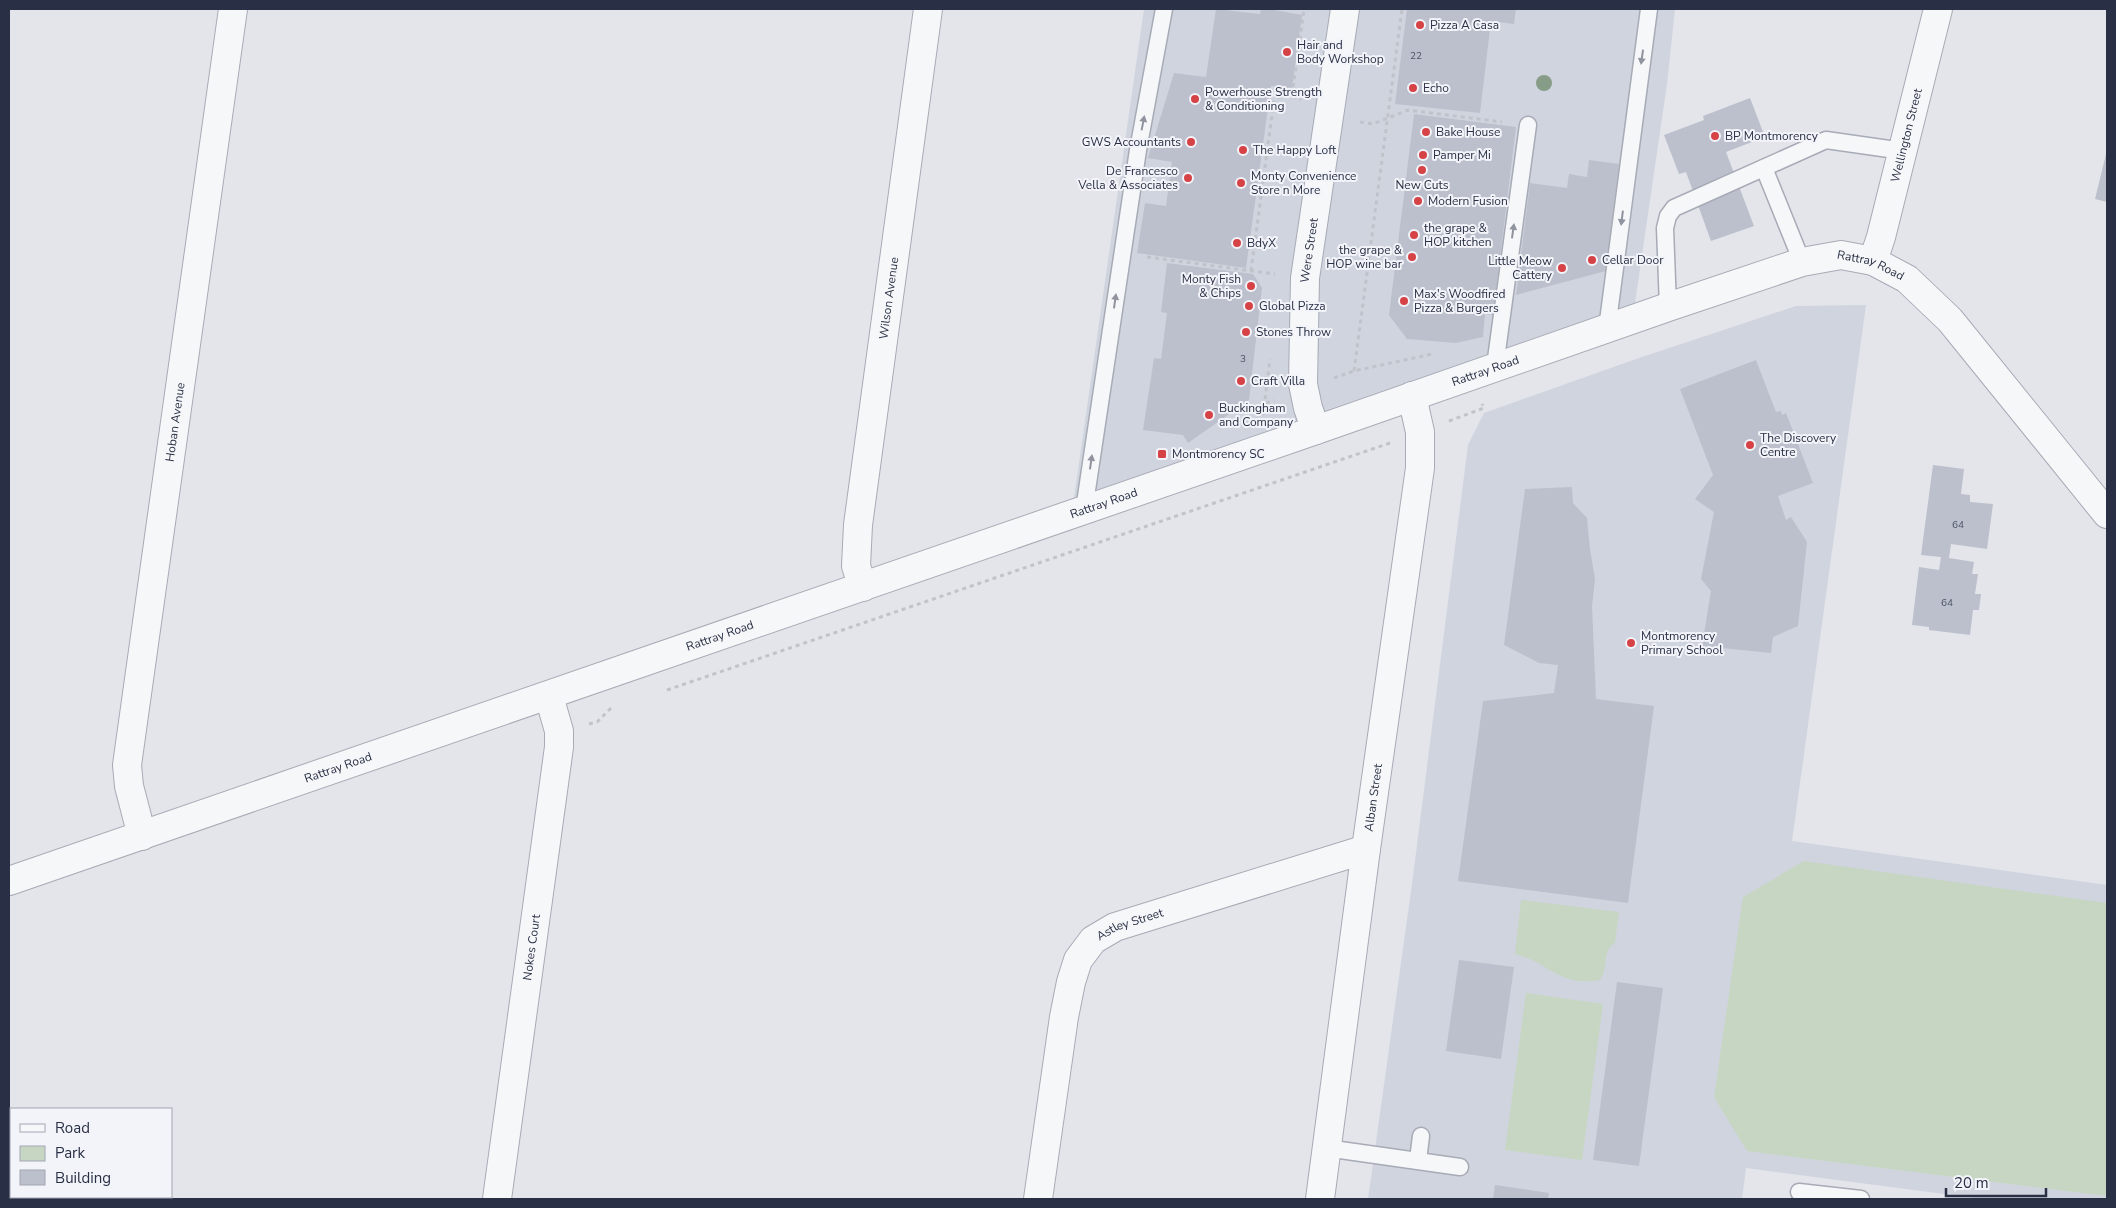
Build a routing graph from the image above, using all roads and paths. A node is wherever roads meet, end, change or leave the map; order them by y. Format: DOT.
graph roads {
  1 [pos="233,9"];
  2 [pos="928,9"];
  3 [pos="1164,9"];
  4 [pos="1304,9"];
  5 [pos="1345,9"];
  6 [pos="1402,9"];
  7 [pos="1649,9"];
  8 [pos="1938,9"];
  9 [pos="1292,95"];
  10 [pos="1329,117"];
  11 [pos="1388,118"];
  12 [pos="1528,125"];
  13 [pos="1903,151"];
  14 [pos="1764,168"];
  15 [pos="1122,254"];
  16 [pos="1873,261"];
  17 [pos="1802,262"];
  18 [pos="1252,271"];
  19 [pos="1305,278"];
  20 [pos="1668,307"];
  21 [pos="1608,330"];
  22 [pos="1495,366"];
  23 [pos="1354,371"];
  24 [pos="1412,396"];
  25 [pos="1316,430"];
  26 [pos="1084,510"];
  27 [pos="2107,514"];
  28 [pos="863,587"];
  29 [pos="549,696"];
  30 [pos="142,836"];
  31 [pos="1366,849"];
  32 [pos="9,881"];
  33 [pos="1421,1136"];
  34 [pos="1326,1148"];
  35 [pos="1418,1160"];
  36 [pos="1460,1167"];
  37 [pos="1799,1192"];
  38 [pos="497,1199"];
  39 [pos="1038,1199"];
  40 [pos="1320,1199"];
  41 [pos="1861,1199"];
  1 -- 30 [label="street, Hoban Avenue"];
  2 -- 28 [label="street, Wilson Avenue"];
  15 -- 3 [label="lane, one-way"];
  4 -- 9 [label="path"];
  5 -- 10 [label="street, Were Street"];
  6 -- 11 [label="path"];
  7 -- 21 [label="lane, one-way"];
  8 -- 13 [label="street, Wellington Street"];
  9 -- 10 [label="path"];
  9 -- 18 [label="path"];
  10 -- 11 [label="path"];
  10 -- 19 [label="street, Were Street"];
  11 -- 12 [label="path"];
  11 -- 23 [label="path"];
  22 -- 12 [label="lane, one-way"];
  13 -- 14 [label="lane"];
  13 -- 16 [label="street, Wellington Street"];
  14 -- 17 [label="lane"];
  14 -- 20 [label="lane"];
  15 -- 18 [label="path"];
  26 -- 15 [label="lane, one-way"];
  16 -- 17 [label="street, Rattray Road"];
  16 -- 27 [label="street, Rattray Road"];
  17 -- 20 [label="street, Rattray Road"];
  18 -- 19 [label="path"];
  19 -- 25 [label="street, Were Street"];
  20 -- 21 [label="street, Rattray Road"];
  21 -- 22 [label="street, Rattray Road"];
  22 -- 24 [label="street, Rattray Road"];
  24 -- 25 [label="street, Rattray Road"];
  24 -- 31 [label="street, Alban Street"];
  25 -- 26 [label="street, Rattray Road"];
  26 -- 28 [label="street, Rattray Road"];
  28 -- 29 [label="street, Rattray Road"];
  29 -- 30 [label="street, Rattray Road"];
  29 -- 38 [label="street, Nokes Court"];
  30 -- 32 [label="street, Rattray Road"];
  31 -- 34 [label="street, Alban Street"];
  31 -- 39 [label="street, Astley Street"];
  33 -- 35 [label="lane"];
  34 -- 35 [label="lane"];
  34 -- 40 [label="street, Alban Street"];
  35 -- 36 [label="lane"];
  37 -- 41 [label="lane"];
}
